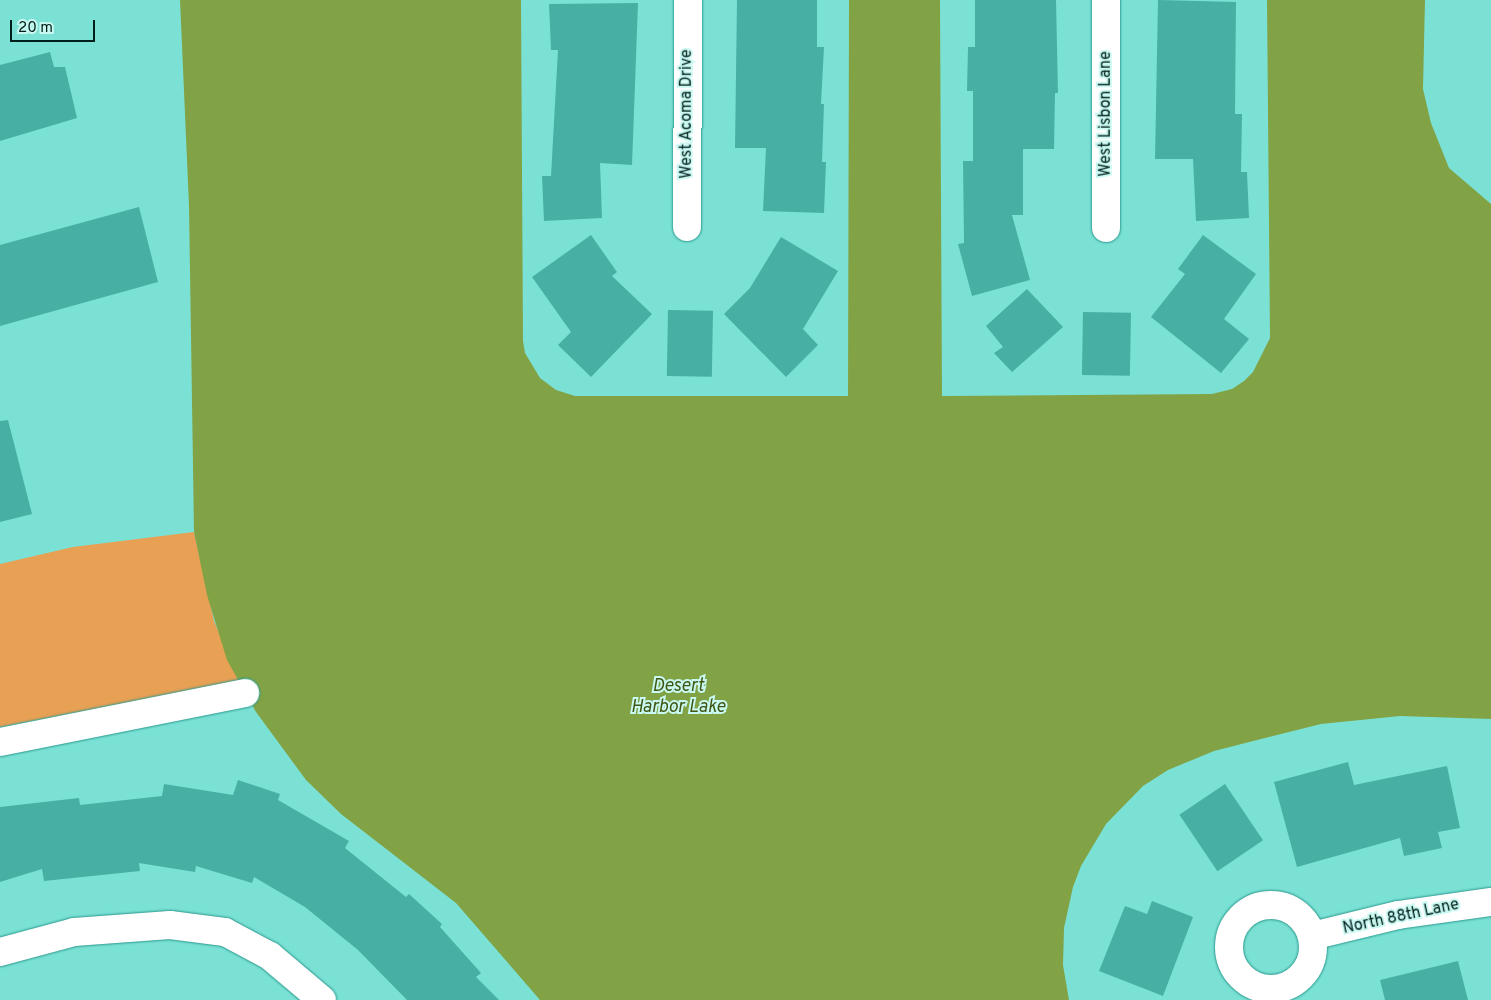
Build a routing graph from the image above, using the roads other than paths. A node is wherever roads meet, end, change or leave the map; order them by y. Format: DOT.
graph roads {
  1 [pos="688,0"];
  2 [pos="1106,0"];
  3 [pos="687,227"];
  4 [pos="1106,228"];
  5 [pos="246,693"];
  6 [pos="0,742"];
  7 [pos="1491,902"];
  8 [pos="1312,936"];
  9 [pos="0,952"];
  10 [pos="322,1000"];
  1 -- 3 [label="street, West Acoma Drive"];
  2 -- 4 [label="street, West Lisbon Lane"];
  5 -- 6 [label="street"];
  7 -- 8 [label="street, North 88th Lane"];
  9 -- 10 [label="street"];
}
